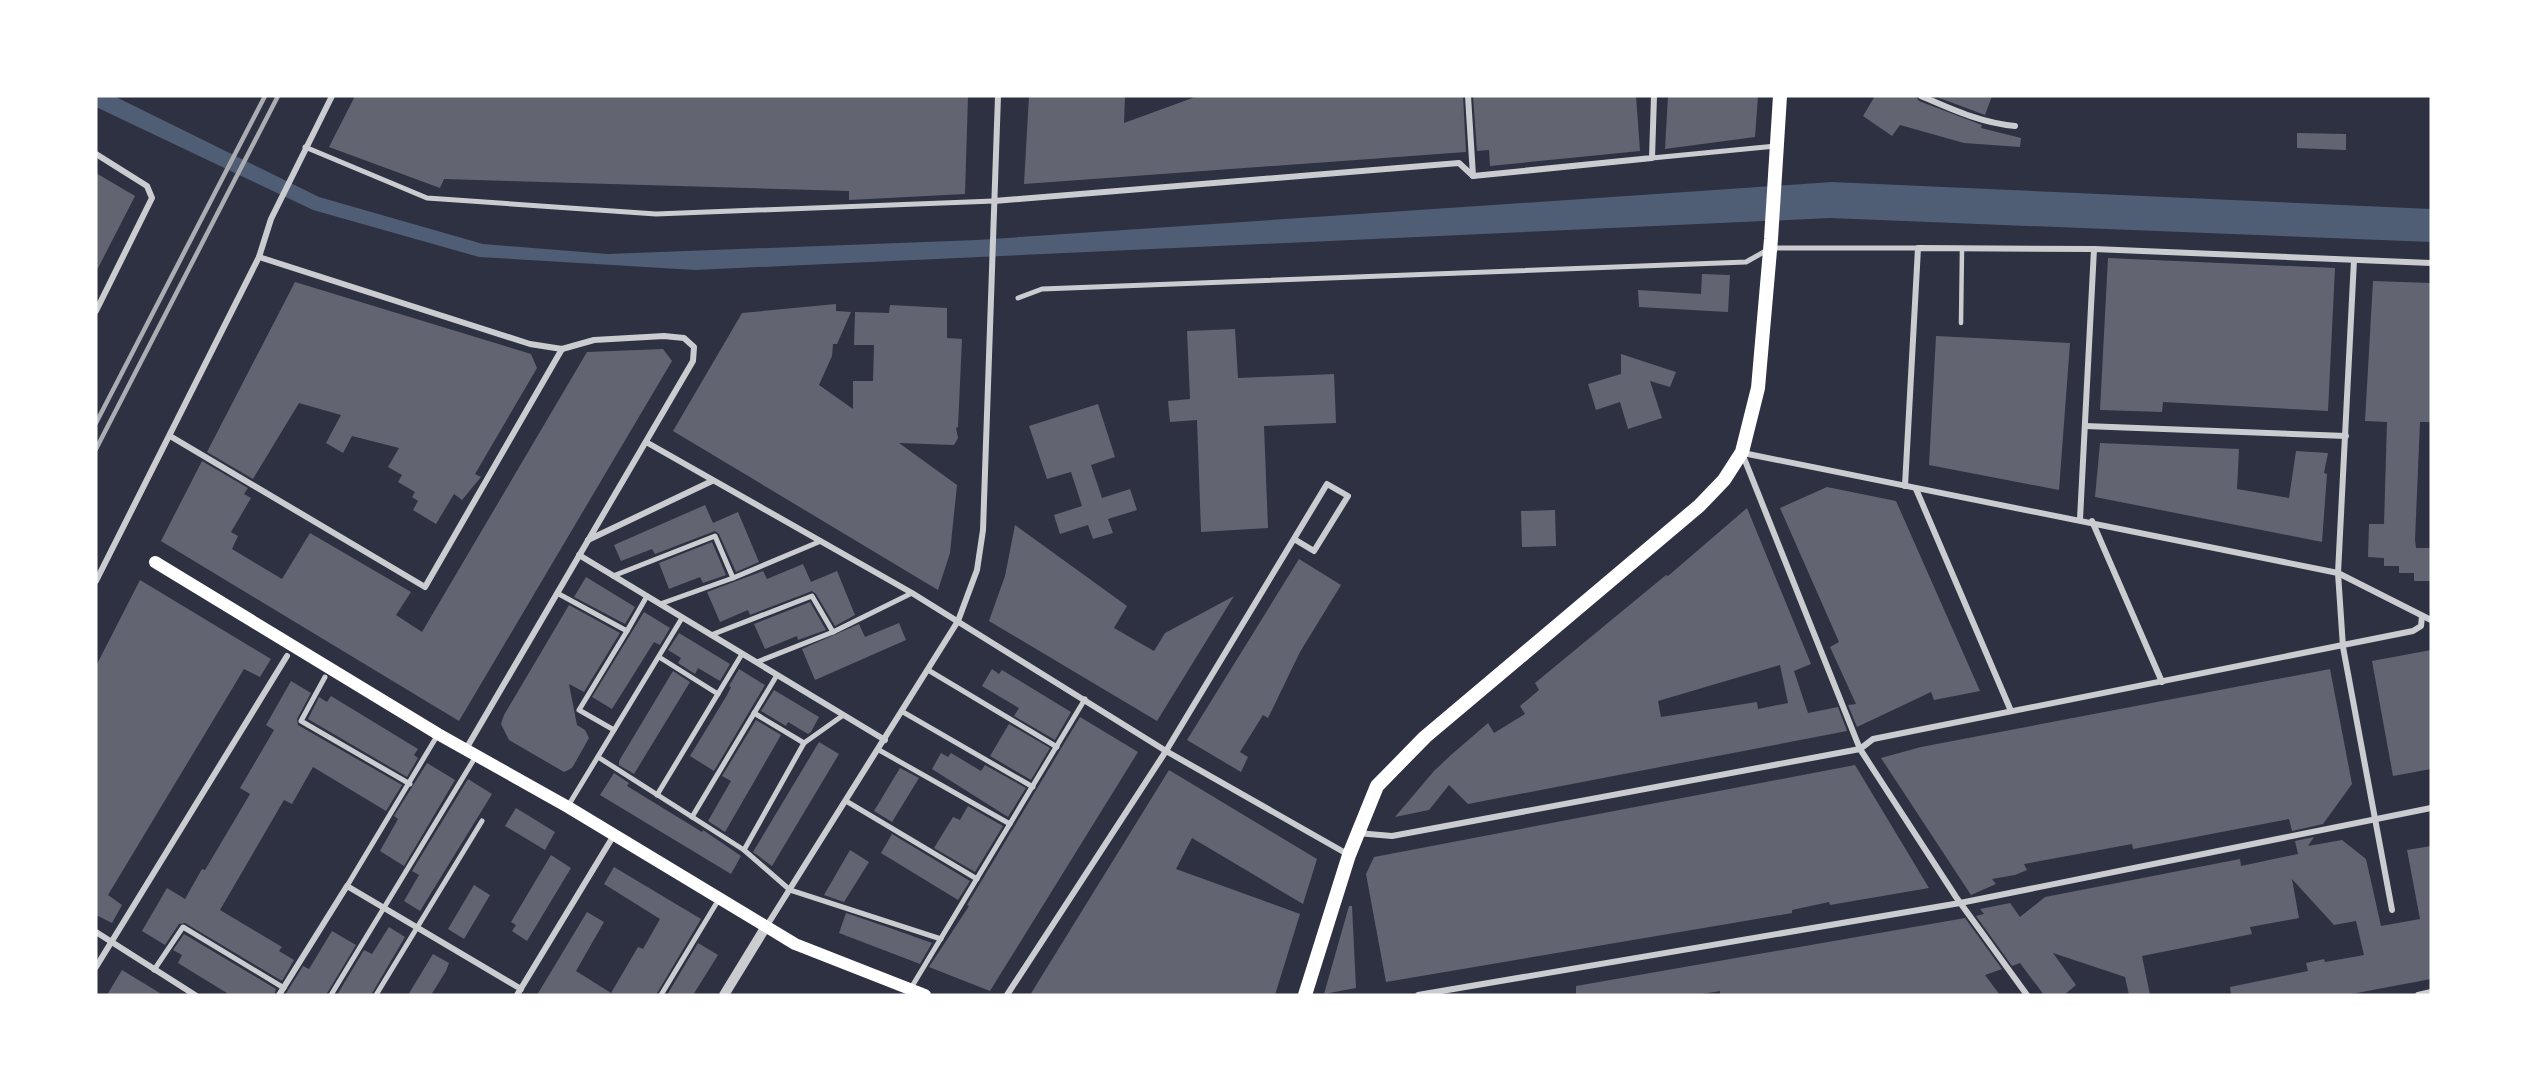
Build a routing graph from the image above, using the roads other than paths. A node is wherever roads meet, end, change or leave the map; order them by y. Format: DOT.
graph roads {
  1 [pos="332,96"];
  2 [pos="999,96"];
  3 [pos="1468,96"];
  4 [pos="1654,96"];
  5 [pos="1780,96"];
  6 [pos="1921,96"];
  7 [pos="2014,126"];
  8 [pos="1776,146"];
  9 [pos="305,147"];
  10 [pos="96,154"];
  11 [pos="1652,158"];
  12 [pos="1473,176"];
  13 [pos="994,201"];
  14 [pos="1771,242"];
  15 [pos="1917,248"];
  16 [pos="1962,248"];
  17 [pos="2094,249"];
  18 [pos="260,257"];
  19 [pos="2354,260"];
  20 [pos="2431,263"];
  21 [pos="1018,298"];
  22 [pos="96,311"];
  23 [pos="1961,323"];
  24 [pos="562,349"];
  25 [pos="2085,426"];
  26 [pos="170,436"];
  27 [pos="2346,436"];
  28 [pos="646,442"];
  29 [pos="1742,452"];
  30 [pos="712,481"];
  31 [pos="1905,486"];
  32 [pos="1916,489"];
  33 [pos="2080,519"];
  34 [pos="2092,521"];
  35 [pos="1294,539"];
  36 [pos="587,540"];
  37 [pos="821,541"];
  38 [pos="579,555"];
  39 [pos="155,562"];
  40 [pos="2338,573"];
  41 [pos="613,576"];
  42 [pos="733,578"];
  43 [pos="96,581"];
  44 [pos="557,593"];
  45 [pos="912,593"];
  46 [pos="647,596"];
  47 [pos="660,604"];
  48 [pos="2422,616"];
  49 [pos="682,618"];
  50 [pos="2431,620"];
  51 [pos="958,621"];
  52 [pos="627,631"];
  53 [pos="833,632"];
  54 [pos="711,635"];
  55 [pos="2343,647"];
  56 [pos="742,654"];
  57 [pos="287,656"];
  58 [pos="658,657"];
  59 [pos="757,663"];
  60 [pos="928,670"];
  61 [pos="777,675"];
  62 [pos="325,677"];
  63 [pos="2162,682"];
  64 [pos="718,694"];
  65 [pos="1085,699"];
  66 [pos="2011,711"];
  67 [pos="903,712"];
  68 [pos="754,713"];
  69 [pos="842,716"];
  70 [pos="614,730"];
  71 [pos="438,734"];
  72 [pos="885,740"];
  73 [pos="804,743"];
  74 [pos="1057,747"];
  75 [pos="1860,749"];
  76 [pos="879,750"];
  77 [pos="1166,751"];
  78 [pos="472,752"];
  79 [pos="598,757"];
  80 [pos="410,784"];
  81 [pos="1033,787"];
  82 [pos="657,795"];
  83 [pos="846,801"];
  84 [pos="568,807"];
  85 [pos="2431,808"];
  86 [pos="692,817"];
  87 [pos="2374,819"];
  88 [pos="482,821"];
  89 [pos="1010,825"];
  90 [pos="1356,833"];
  91 [pos="614,835"];
  92 [pos="744,850"];
  93 [pos="1349,855"];
  94 [pos="977,879"];
  95 [pos="347,886"];
  96 [pos="790,890"];
  97 [pos="719,899"];
  98 [pos="1960,903"];
  99 [pos="383,908"];
  100 [pos="2392,910"];
  101 [pos="417,928"];
  102 [pos="765,928"];
  103 [pos="96,932"];
  104 [pos="941,939"];
  105 [pos="111,941"];
  106 [pos="96,967"];
  107 [pos="154,970"];
  108 [pos="284,987"];
  109 [pos="911,990"];
  110 [pos="519,992"];
  111 [pos="2431,992"];
  112 [pos="195,995"];
  113 [pos="279,995"];
  114 [pos="331,995"];
  115 [pos="376,995"];
  116 [pos="661,995"];
  117 [pos="724,995"];
  118 [pos="925,995"];
  119 [pos="1007,995"];
  120 [pos="1305,995"];
  121 [pos="1418,995"];
  122 [pos="2027,995"];
  123 [pos="2418,995"];
  1 -- 9 [label="street"];
  2 -- 13 [label="street"];
  3 -- 12 [label="street"];
  4 -- 11 [label="street"];
  5 -- 8 [label="main road"];
  6 -- 7 [label="street"];
  8 -- 11 [label="street"];
  8 -- 14 [label="main road"];
  9 -- 13 [label="street"];
  9 -- 18 [label="street"];
  10 -- 22 [label="street"];
  11 -- 12 [label="street"];
  12 -- 13 [label="street"];
  13 -- 51 [label="street"];
  14 -- 15 [label="street"];
  14 -- 21 [label="street"];
  14 -- 29 [label="main road"];
  15 -- 16 [label="street"];
  15 -- 31 [label="street"];
  16 -- 17 [label="street"];
  16 -- 23 [label="lane"];
  17 -- 19 [label="street"];
  17 -- 25 [label="street"];
  18 -- 24 [label="street"];
  18 -- 26 [label="street"];
  19 -- 20 [label="street"];
  19 -- 27 [label="street"];
  24 -- 26 [label="street"];
  24 -- 28 [label="street"];
  25 -- 27 [label="street"];
  25 -- 33 [label="street"];
  26 -- 43 [label="street"];
  27 -- 40 [label="street"];
  28 -- 30 [label="street"];
  28 -- 36 [label="street"];
  29 -- 31 [label="street"];
  29 -- 75 [label="street"];
  29 -- 90 [label="main road"];
  30 -- 36 [label="street"];
  30 -- 37 [label="street"];
  31 -- 32 [label="street"];
  32 -- 33 [label="street"];
  32 -- 66 [label="street"];
  33 -- 34 [label="street"];
  34 -- 40 [label="street"];
  34 -- 63 [label="street"];
  35 -- 35 [label="street"];
  35 -- 77 [label="street"];
  36 -- 38 [label="street"];
  37 -- 42 [label="street"];
  37 -- 45 [label="street"];
  38 -- 41 [label="street"];
  38 -- 44 [label="street"];
  39 -- 71 [label="main road"];
  40 -- 48 [label="street"];
  40 -- 55 [label="street"];
  41 -- 42 [label="street"];
  41 -- 46 [label="street"];
  42 -- 47 [label="street"];
  44 -- 52 [label="street"];
  44 -- 78 [label="street"];
  45 -- 51 [label="street"];
  45 -- 53 [label="street"];
  46 -- 47 [label="street"];
  46 -- 52 [label="street"];
  47 -- 49 [label="street"];
  48 -- 50 [label="street"];
  48 -- 55 [label="street"];
  49 -- 54 [label="street"];
  49 -- 58 [label="street"];
  51 -- 60 [label="street"];
  51 -- 65 [label="street"];
  52 -- 70 [label="street"];
  53 -- 54 [label="street"];
  53 -- 59 [label="street"];
  54 -- 56 [label="street"];
  55 -- 63 [label="street"];
  55 -- 87 [label="street"];
  56 -- 59 [label="street"];
  56 -- 64 [label="street"];
  57 -- 105 [label="street"];
  58 -- 64 [label="street"];
  58 -- 70 [label="street"];
  59 -- 61 [label="street"];
  60 -- 67 [label="street"];
  60 -- 74 [label="street"];
  61 -- 68 [label="street"];
  61 -- 69 [label="street"];
  62 -- 80 [label="street"];
  63 -- 66 [label="street"];
  64 -- 82 [label="street"];
  65 -- 74 [label="street"];
  65 -- 77 [label="street"];
  66 -- 75 [label="street"];
  67 -- 72 [label="street"];
  67 -- 81 [label="street"];
  68 -- 73 [label="street"];
  68 -- 86 [label="street"];
  69 -- 72 [label="street"];
  69 -- 73 [label="street"];
  70 -- 79 [label="street"];
  71 -- 78 [label="main road"];
  71 -- 80 [label="street"];
  72 -- 76 [label="street"];
  73 -- 92 [label="street"];
  74 -- 81 [label="street"];
  75 -- 90 [label="street"];
  75 -- 98 [label="street"];
  76 -- 83 [label="street"];
  76 -- 89 [label="street"];
  77 -- 93 [label="street"];
  77 -- 119 [label="street"];
  78 -- 84 [label="main road"];
  78 -- 99 [label="street"];
  79 -- 82 [label="street"];
  79 -- 84 [label="street"];
  80 -- 95 [label="street"];
  81 -- 89 [label="street"];
  82 -- 86 [label="street"];
  83 -- 94 [label="street"];
  83 -- 96 [label="street"];
  84 -- 91 [label="main road"];
  85 -- 87 [label="street"];
  86 -- 92 [label="street"];
  87 -- 98 [label="street"];
  87 -- 100 [label="street"];
  88 -- 101 [label="street"];
  89 -- 94 [label="street"];
  90 -- 93 [label="main road"];
  91 -- 97 [label="main road"];
  91 -- 110 [label="street"];
  92 -- 96 [label="street"];
  93 -- 120 [label="main road"];
  94 -- 104 [label="street"];
  95 -- 99 [label="street"];
  95 -- 108 [label="street"];
  96 -- 102 [label="street"];
  96 -- 104 [label="street"];
  97 -- 102 [label="main road"];
  97 -- 116 [label="street"];
  98 -- 121 [label="street"];
  98 -- 122 [label="street"];
  99 -- 101 [label="street"];
  99 -- 114 [label="street"];
  101 -- 110 [label="street"];
  101 -- 115 [label="street"];
  102 -- 109 [label="main road"];
  102 -- 117 [label="street"];
  103 -- 105 [label="street"];
  104 -- 109 [label="street"];
  105 -- 106 [label="street"];
  105 -- 107 [label="street"];
  107 -- 108 [label="street"];
  107 -- 112 [label="street"];
  108 -- 113 [label="street"];
  109 -- 118 [label="main road"];
  111 -- 123 [label="street"];
}
